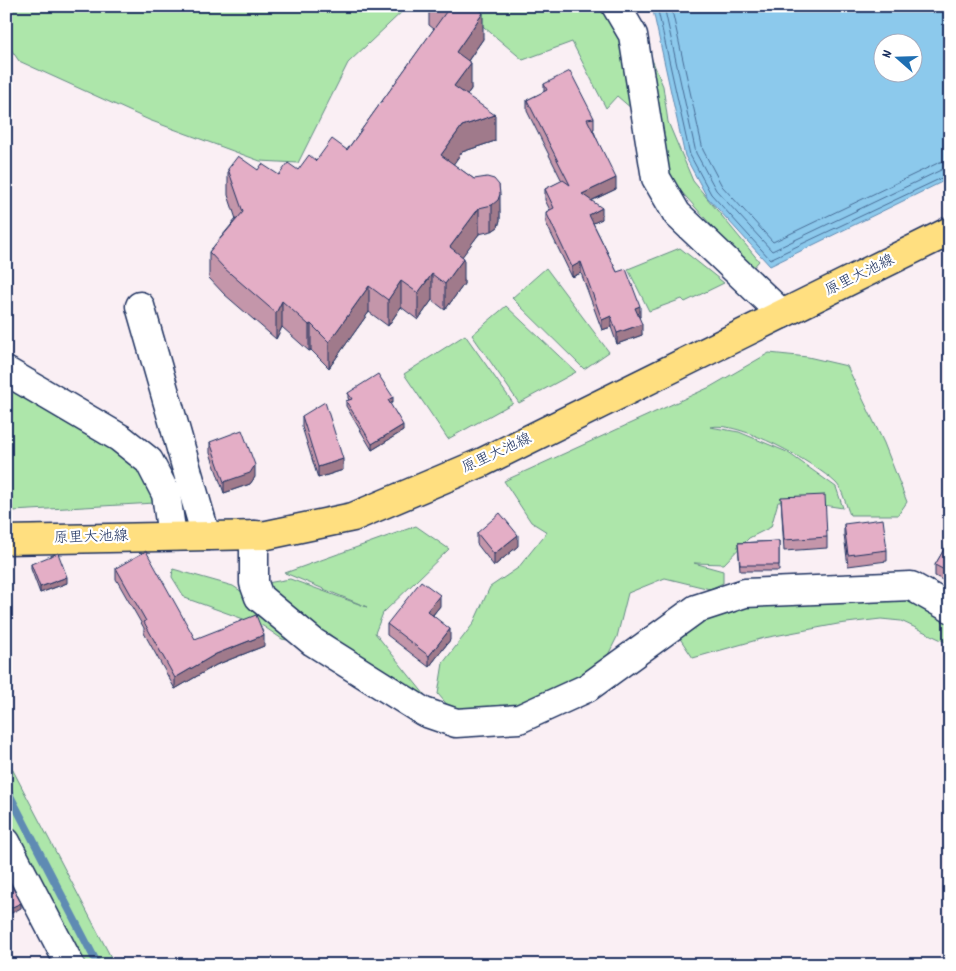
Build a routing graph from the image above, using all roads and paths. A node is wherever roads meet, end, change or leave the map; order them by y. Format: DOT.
graph roads {
  1 [pos="616,6"];
  2 [pos="950,231"];
  3 [pos="140,306"];
  4 [pos="782,314"];
  5 [pos="6,371"];
  6 [pos="254,535"];
  7 [pos="172,536"];
  8 [pos="206,536"];
  9 [pos="6,540"];
  10 [pos="950,608"];
  11 [pos="6,842"];
  12 [pos="70,965"];
  1 -- 4 [label="street"];
  2 -- 4 [label="main road, 原里大池線"];
  3 -- 8 [label="street"];
  4 -- 6 [label="main road, 原里大池線"];
  5 -- 7 [label="street"];
  6 -- 8 [label="main road, 原里大池線"];
  6 -- 10 [label="street"];
  7 -- 8 [label="main road, 原里大池線"];
  7 -- 9 [label="main road, 原里大池線"];
  11 -- 12 [label="street"];
}
